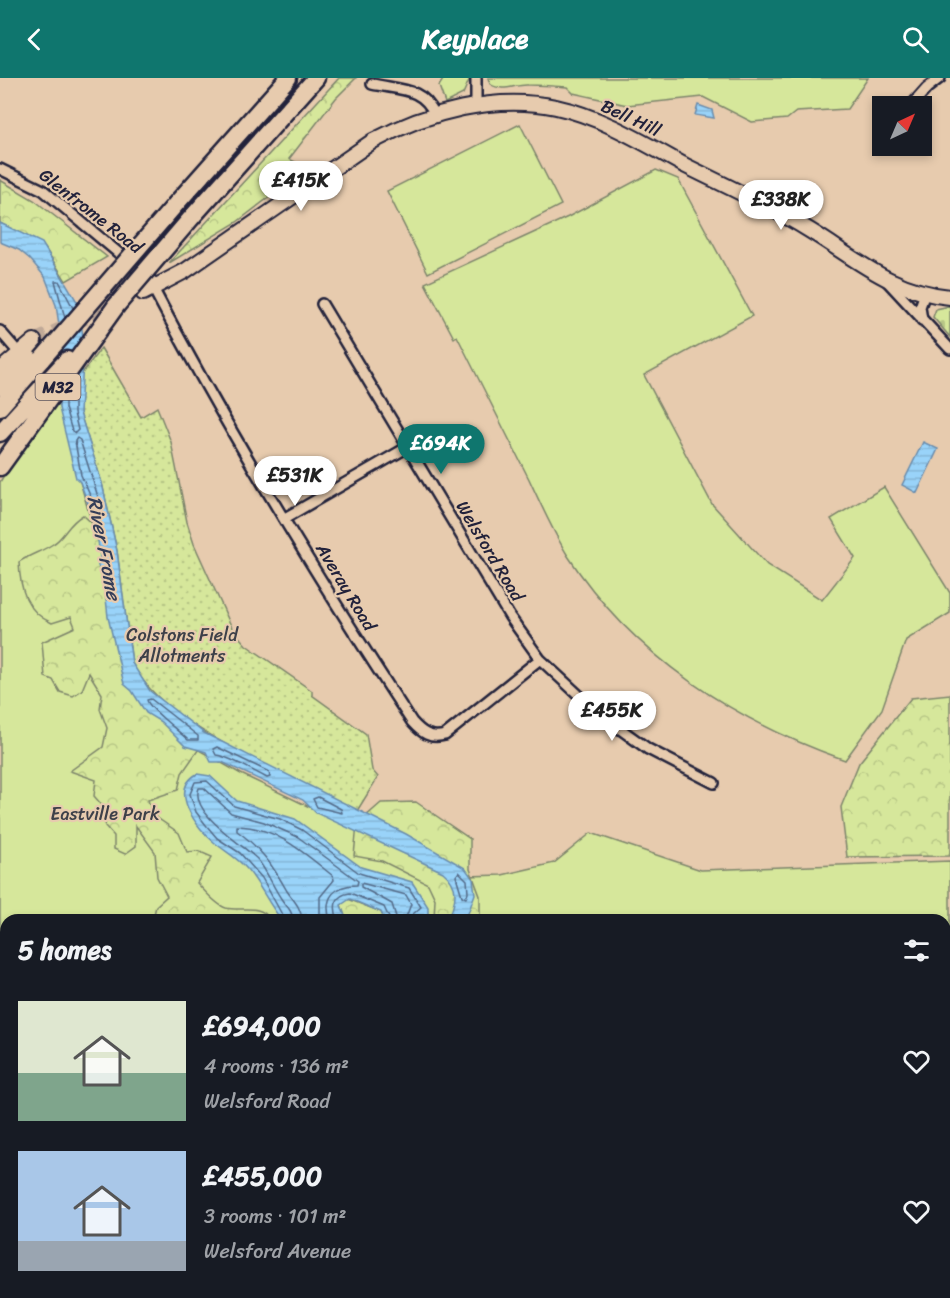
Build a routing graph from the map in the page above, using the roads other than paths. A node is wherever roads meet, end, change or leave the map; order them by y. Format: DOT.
graph roads {
  1 [pos="288,78"];
  2 [pos="316,78"];
  3 [pos="476,78"];
  4 [pos="940,78"];
  5 [pos="372,84"];
  6 [pos="920,96"];
  7 [pos="476,107"];
  8 [pos="435,115"];
  9 [pos="0,169"];
  10 [pos="886,280"];
  11 [pos="151,289"];
  12 [pos="99,291"];
  13 [pos="925,293"];
  14 [pos="950,297"];
  15 [pos="322,304"];
  16 [pos="116,306"];
  17 [pos="922,320"];
  18 [pos="0,331"];
  19 [pos="34,341"];
  20 [pos="950,349"];
  21 [pos="17,356"];
  22 [pos="0,370"];
  23 [pos="0,386"];
  24 [pos="0,407"];
  25 [pos="0,433"];
  26 [pos="408,447"];
  27 [pos="0,467"];
  28 [pos="285,518"];
  29 [pos="540,659"];
  30 [pos="714,783"];
  1 -- 12 [label="highway, M32, bridge"];
  2 -- 16 [label="highway, M32, bridge"];
  3 -- 7 [label="street"];
  4 -- 6 [label="street"];
  5 -- 8 [label="street"];
  7 -- 8 [label="main road, Bell Hill"];
  7 -- 10 [label="main road, Bell Hill"];
  8 -- 11 [label="main road, Bell Hill"];
  9 -- 11 [label="street, Glenfrome Road"];
  10 -- 13 [label="main road, Bell Hill"];
  10 -- 17 [label="street"];
  11 -- 28 [label="street, Averay Road"];
  12 -- 23 [label="highway, M32, bridge"];
  12 -- 24 [label="highway, M32, bridge"];
  13 -- 14 [label="main road, Bell Hill"];
  13 -- 17 [label="street"];
  15 -- 26 [label="street, Welsford Road"];
  16 -- 25 [label="highway, M32"];
  16 -- 27 [label="highway, M32"];
  17 -- 20 [label="street"];
  18 -- 21 [label="street"];
  19 -- 21 [label="main road"];
  21 -- 22 [label="main road"];
  21 -- 23 [label="main road"];
  26 -- 28 [label="street"];
  26 -- 29 [label="street, Welsford Road"];
  28 -- 29 [label="street, Averay Road"];
  29 -- 30 [label="street, Welsford Road"];
}
